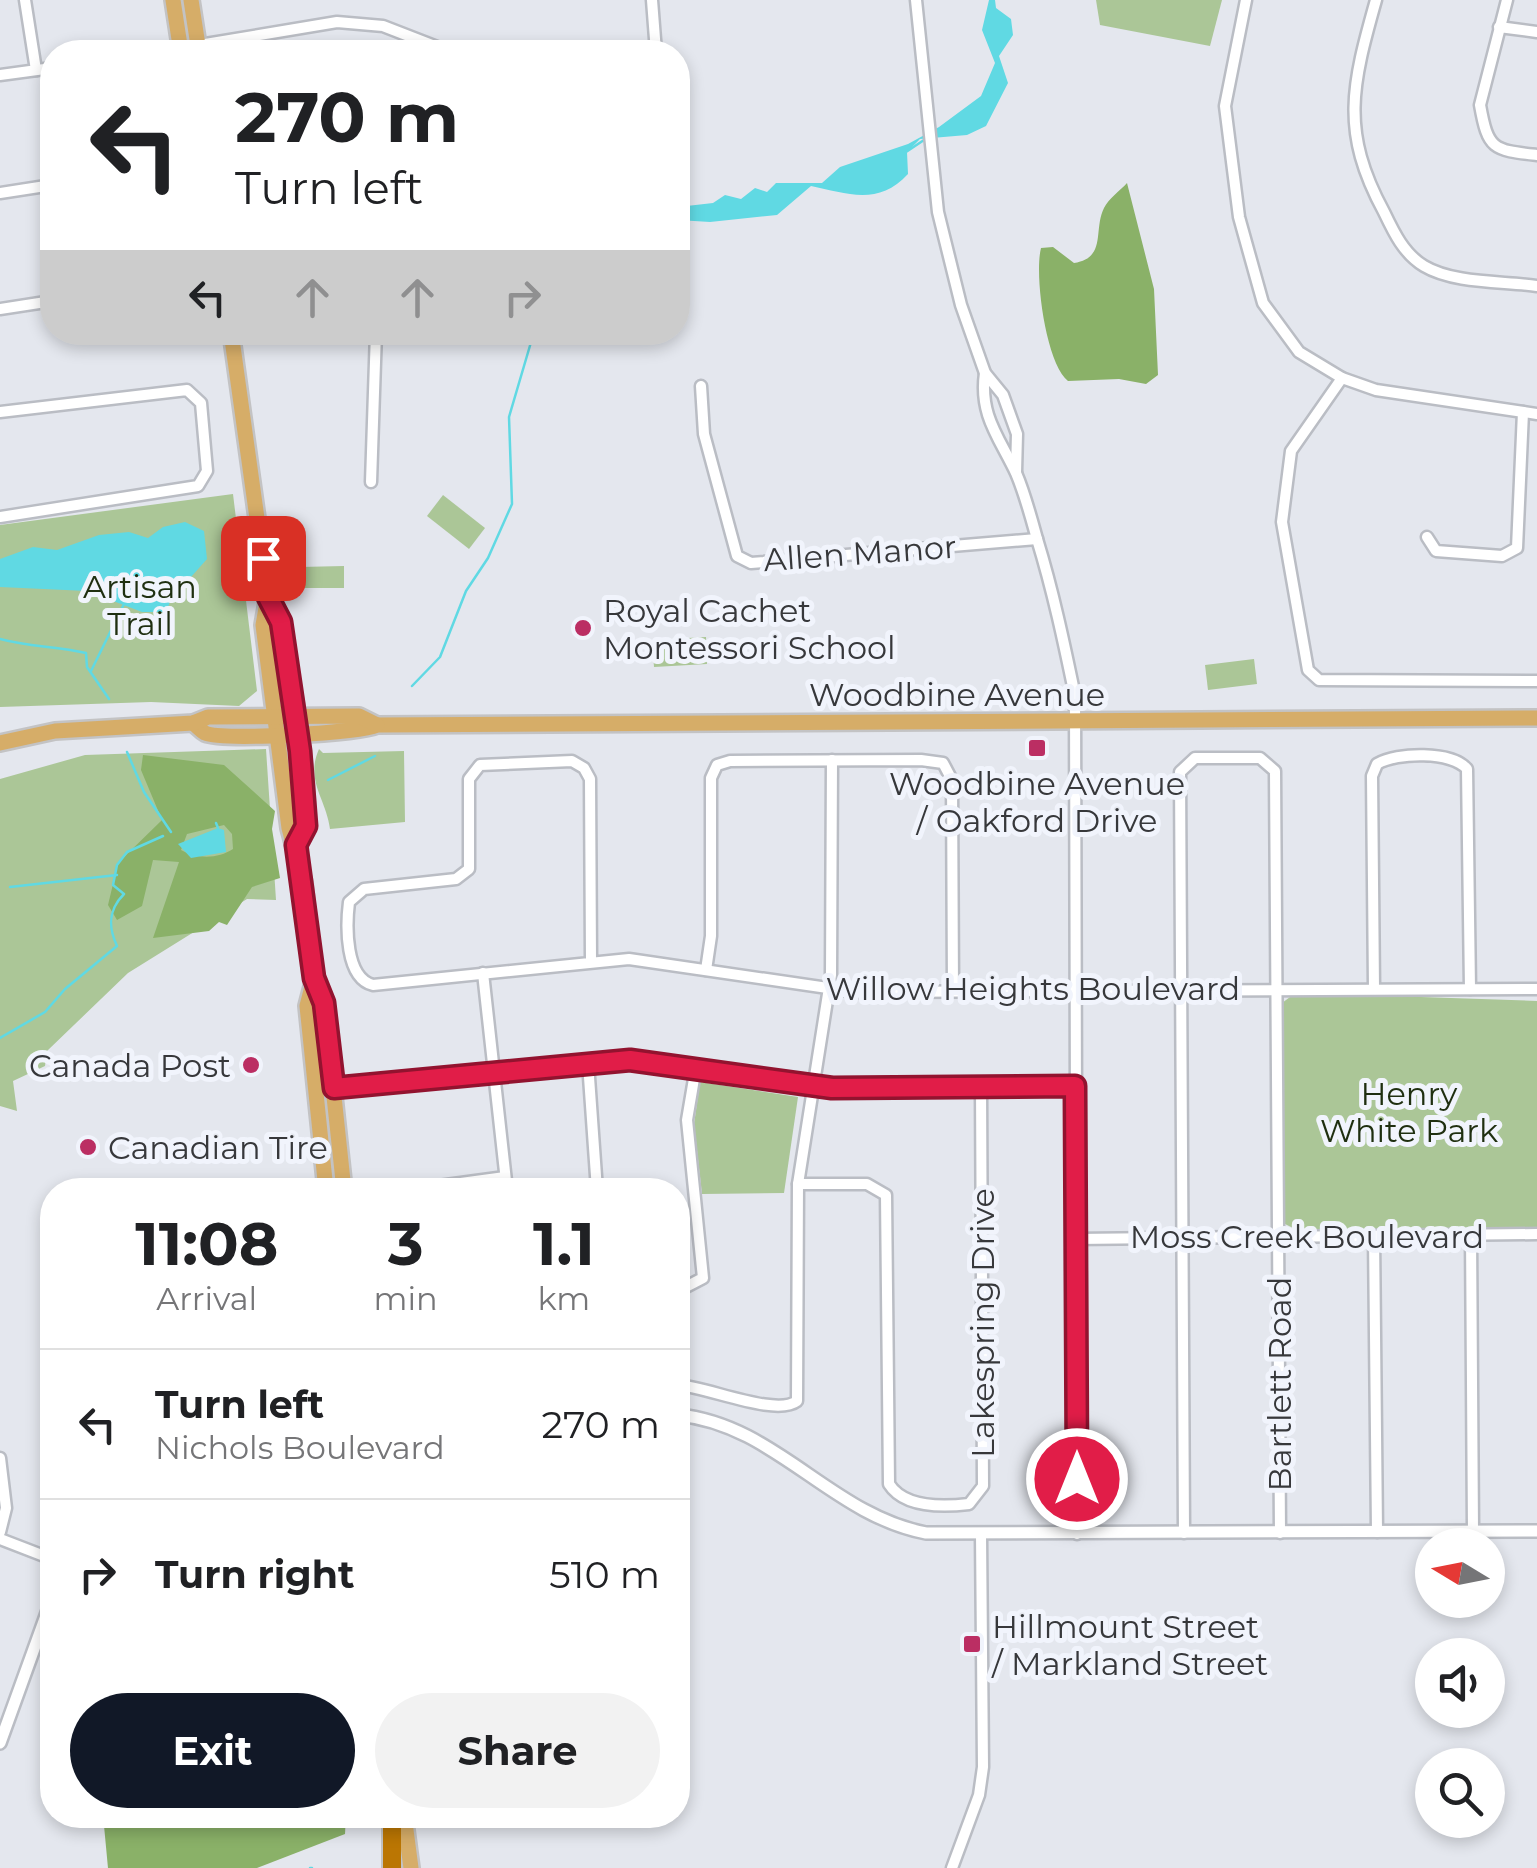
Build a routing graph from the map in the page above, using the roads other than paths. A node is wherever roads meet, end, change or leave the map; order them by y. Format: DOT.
graph roads {
  1 [pos="25,0"];
  2 [pos="173,0"];
  3 [pos="190,0"];
  4 [pos="652,0"];
  5 [pos="916,0"];
  6 [pos="1246,0"];
  7 [pos="1376,0"];
  8 [pos="1507,0"];
  9 [pos="1499,27"];
  10 [pos="1537,32"];
  11 [pos="178,40"];
  12 [pos="196,40"];
  13 [pos="248,40"];
  14 [pos="419,40"];
  15 [pos="655,40"];
  16 [pos="36,70"];
  17 [pos="40,70"];
  18 [pos="0,75"];
  19 [pos="1537,155"];
  20 [pos="40,187"];
  21 [pos="0,193"];
  22 [pos="1537,286"];
  23 [pos="40,303"];
  24 [pos="0,309"];
  25 [pos="233,345"];
  26 [pos="376,345"];
  27 [pos="986,373"];
  28 [pos="1342,378"];
  29 [pos="700,386"];
  30 [pos="0,412"];
  31 [pos="1523,412"];
  32 [pos="1537,414"];
  33 [pos="1016,473"];
  34 [pos="371,482"];
  35 [pos="0,517"];
  36 [pos="1427,537"];
  37 [pos="1037,538"];
  38 [pos="268,597"];
  39 [pos="1537,681"];
  40 [pos="275,716"];
  41 [pos="1537,718"];
  42 [pos="1077,722"];
  43 [pos="193,723"];
  44 [pos="296,725"];
  45 [pos="278,734"];
  46 [pos="0,743"];
  47 [pos="832,760"];
  48 [pos="296,845"];
  49 [pos="591,961"];
  50 [pos="706,970"];
  51 [pos="484,973"];
  52 [pos="314,978"];
  53 [pos="1537,988"];
  54 [pos="1076,989"];
  55 [pos="1374,989"];
  56 [pos="1470,989"];
  57 [pos="828,990"];
  58 [pos="1276,990"];
  59 [pos="953,991"];
  60 [pos="1180,991"];
  61 [pos="588,1063"];
  62 [pos="696,1067"];
  63 [pos="494,1073"];
  64 [pos="813,1085"];
  65 [pos="1075,1086"];
  66 [pos="981,1087"];
  67 [pos="316,1088"];
  68 [pos="334,1088"];
  69 [pos="505,1176"];
  70 [pos="325,1178"];
  71 [pos="343,1178"];
  72 [pos="491,1178"];
  73 [pos="597,1178"];
  74 [pos="798,1184"];
  75 [pos="1471,1234"];
  76 [pos="1537,1234"];
  77 [pos="1278,1235"];
  78 [pos="1182,1236"];
  79 [pos="1374,1236"];
  80 [pos="1076,1238"];
  81 [pos="690,1285"];
  82 [pos="690,1386"];
  83 [pos="690,1418"];
  84 [pos="0,1458"];
  85 [pos="1473,1528"];
  86 [pos="1505,1531"];
  87 [pos="1537,1531"];
  88 [pos="0,1532"];
  89 [pos="1280,1532"];
  90 [pos="1377,1532"];
  91 [pos="1415,1532"];
  92 [pos="1184,1533"];
  93 [pos="981,1534"];
  94 [pos="1077,1534"];
  95 [pos="0,1540"];
  96 [pos="40,1555"];
  97 [pos="40,1633"];
  98 [pos="0,1742"];
  99 [pos="392,1828"];
  100 [pos="406,1828"];
  101 [pos="392,1868"];
  102 [pos="411,1868"];
  103 [pos="952,1868"];
  1 -- 16 [label="street"];
  2 -- 11 [label="main road"];
  3 -- 12 [label="main road"];
  4 -- 15 [label="street"];
  5 -- 27 [label="street"];
  6 -- 28 [label="street"];
  7 -- 22 [label="street"];
  8 -- 9 [label="street"];
  9 -- 10 [label="street"];
  9 -- 19 [label="street"];
  13 -- 14 [label="street"];
  16 -- 17 [label="street"];
  16 -- 18 [label="street"];
  20 -- 21 [label="street"];
  23 -- 24 [label="street"];
  25 -- 38 [label="main road"];
  26 -- 34 [label="street"];
  27 -- 33 [label="street"];
  27 -- 33 [label="street"];
  28 -- 31 [label="street"];
  28 -- 39 [label="street"];
  29 -- 37 [label="street, Allen Manor"];
  30 -- 35 [label="street"];
  31 -- 32 [label="street"];
  31 -- 36 [label="street"];
  33 -- 37 [label="street"];
  37 -- 42 [label="street"];
  38 -- 40 [label="main road"];
  38 -- 44 [label="main road"];
  40 -- 43 [label="main road, Woodbine Avenue"];
  40 -- 44 [label="main road, Woodbine Avenue"];
  40 -- 45 [label="main road"];
  41 -- 42 [label="main road, Woodbine Avenue"];
  42 -- 44 [label="main road, Woodbine Avenue"];
  42 -- 54 [label="street"];
  43 -- 45 [label="main road, Woodbine Avenue"];
  43 -- 46 [label="main road, Woodbine Avenue"];
  44 -- 45 [label="main road, Woodbine Avenue"];
  44 -- 48 [label="main road"];
  45 -- 48 [label="main road"];
  47 -- 50 [label="street"];
  47 -- 57 [label="street"];
  47 -- 59 [label="street"];
  48 -- 52 [label="main road"];
  49 -- 50 [label="street, Willow Heights Boulevard"];
  49 -- 51 [label="street, Willow Heights Boulevard"];
  49 -- 51 [label="street, Willow Heights Boulevard"];
  50 -- 57 [label="street, Willow Heights Boulevard"];
  51 -- 63 [label="street"];
  52 -- 67 [label="main road"];
  52 -- 68 [label="main road"];
  53 -- 56 [label="street, Willow Heights Boulevard"];
  54 -- 59 [label="street, Willow Heights Boulevard"];
  54 -- 60 [label="street, Willow Heights Boulevard"];
  54 -- 65 [label="street"];
  55 -- 56 [label="street, Willow Heights Boulevard"];
  55 -- 56 [label="street"];
  55 -- 58 [label="street, Willow Heights Boulevard"];
  57 -- 59 [label="street, Willow Heights Boulevard"];
  57 -- 64 [label="street"];
  58 -- 60 [label="street, Willow Heights Boulevard"];
  58 -- 60 [label="street, Bartlett Road"];
  58 -- 77 [label="street, Bartlett Road"];
  60 -- 78 [label="street"];
  61 -- 62 [label="street"];
  61 -- 63 [label="street"];
  61 -- 73 [label="street"];
  62 -- 64 [label="street"];
  62 -- 81 [label="street"];
  63 -- 68 [label="street"];
  63 -- 69 [label="street"];
  64 -- 66 [label="street"];
  64 -- 74 [label="street"];
  65 -- 66 [label="street"];
  65 -- 80 [label="street"];
  66 -- 74 [label="street, Lakespring Drive"];
  67 -- 68 [label="street"];
  67 -- 70 [label="main road"];
  68 -- 71 [label="main road"];
  69 -- 72 [label="street"];
  74 -- 82 [label="street"];
  75 -- 76 [label="street, Moss Creek Boulevard"];
  75 -- 79 [label="street, Moss Creek Boulevard"];
  75 -- 85 [label="street"];
  77 -- 78 [label="street, Moss Creek Boulevard"];
  77 -- 79 [label="street, Moss Creek Boulevard"];
  77 -- 89 [label="street, Bartlett Road"];
  78 -- 80 [label="street, Moss Creek Boulevard"];
  78 -- 92 [label="street"];
  79 -- 90 [label="street"];
  80 -- 94 [label="street"];
  83 -- 93 [label="street"];
  84 -- 88 [label="street"];
  86 -- 87 [label="street"];
  89 -- 90 [label="street"];
  89 -- 92 [label="street"];
  90 -- 91 [label="street"];
  92 -- 94 [label="street"];
  93 -- 94 [label="street"];
  93 -- 103 [label="street"];
  95 -- 96 [label="street"];
  97 -- 98 [label="street"];
  99 -- 101 [label="highway"];
  100 -- 102 [label="main road"];
}
